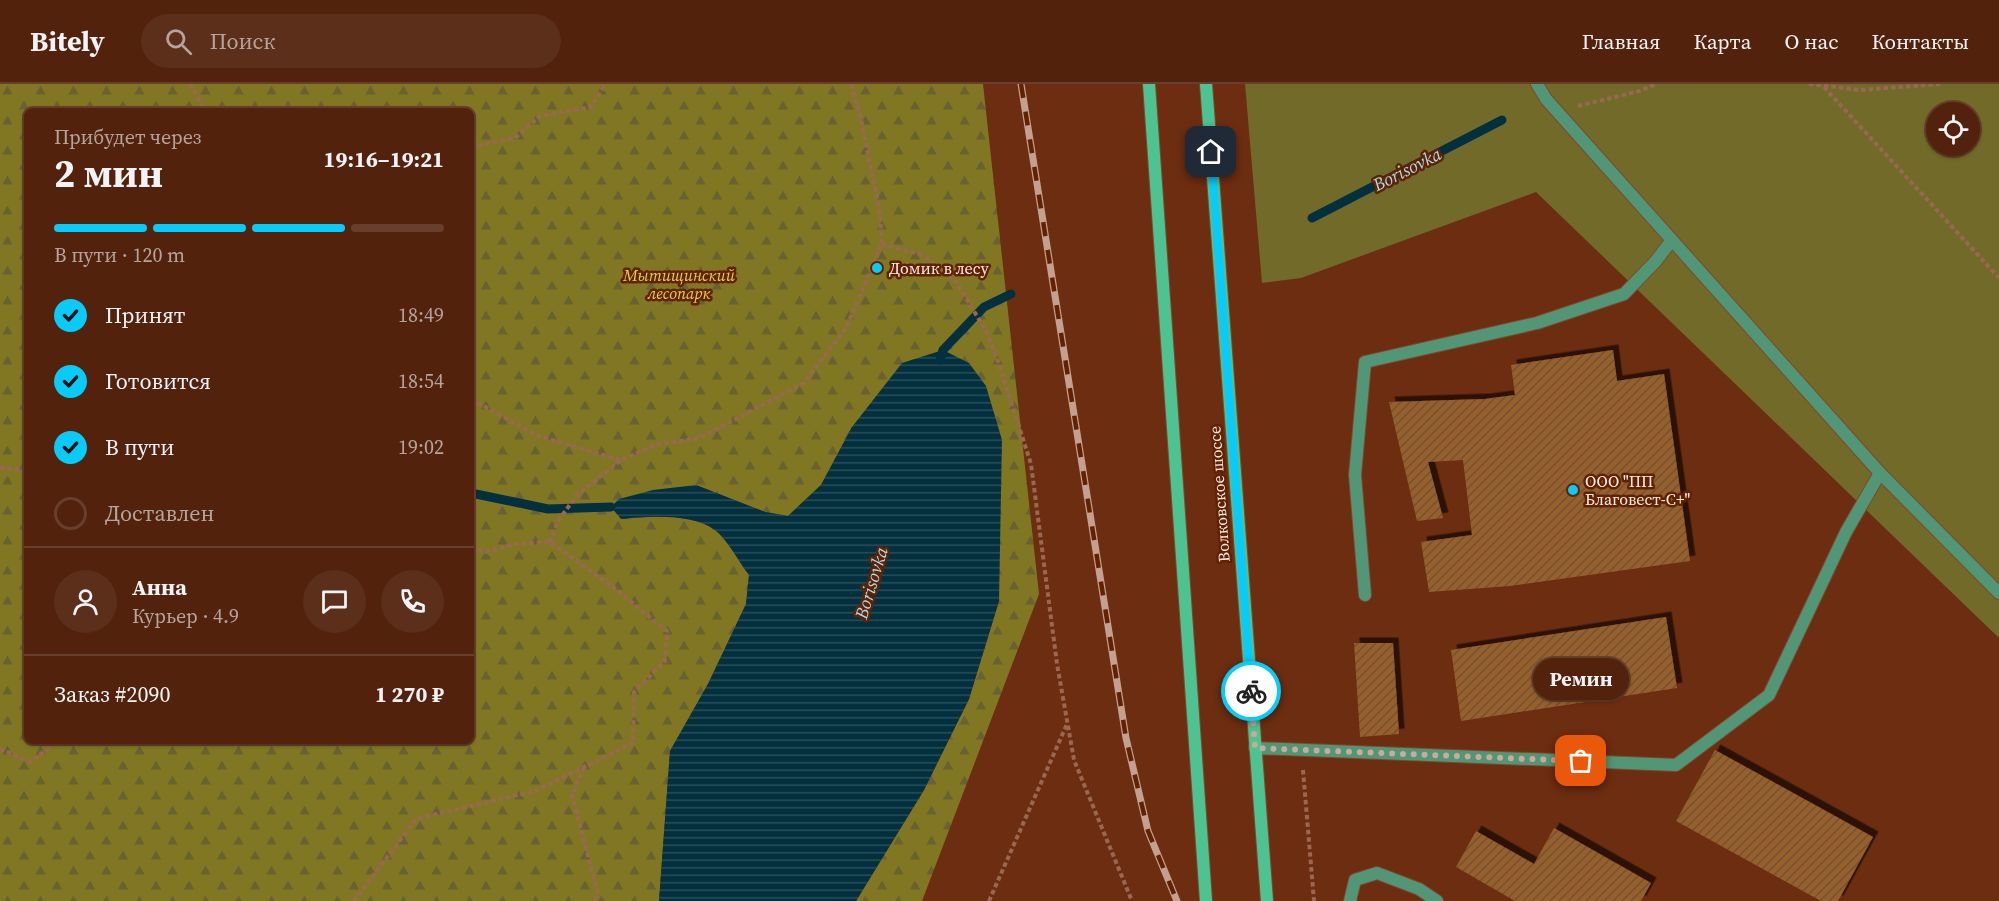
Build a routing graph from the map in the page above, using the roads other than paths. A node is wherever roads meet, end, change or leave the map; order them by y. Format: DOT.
graph roads {
  1 [pos="1149,84"];
  2 [pos="1206,84"];
  3 [pos="1537,84"];
  4 [pos="1672,240"];
  5 [pos="1881,473"];
  6 [pos="1999,593"];
  7 [pos="1365,595"];
  8 [pos="1255,748"];
  9 [pos="1206,901"];
  10 [pos="1267,901"];
  11 [pos="1350,901"];
  12 [pos="1437,901"];
  1 -- 9 [label="main road"];
  2 -- 8 [label="main road, Волковское шоссе"];
  3 -- 4 [label="lane"];
  4 -- 5 [label="lane"];
  4 -- 7 [label="lane"];
  5 -- 6 [label="lane"];
  5 -- 8 [label="lane"];
  8 -- 10 [label="main road, Волковское шоссе"];
  11 -- 12 [label="lane"];
}
